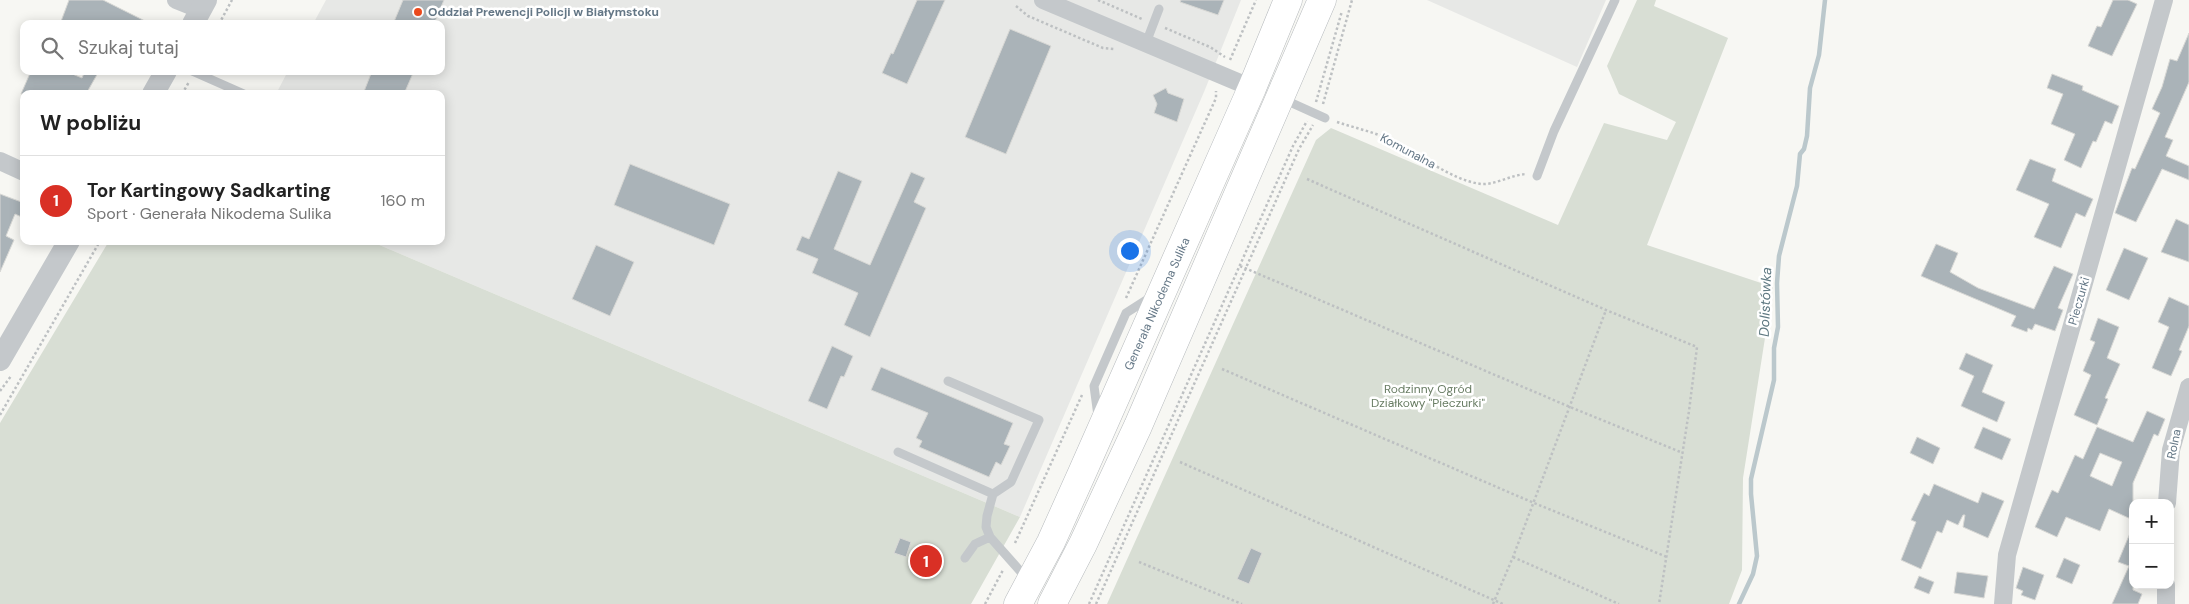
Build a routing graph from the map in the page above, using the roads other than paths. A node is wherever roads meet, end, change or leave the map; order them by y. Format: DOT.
graph roads {
  1 [pos="176,0"];
  2 [pos="1043,0"];
  3 [pos="1288,0"];
  4 [pos="1615,0"];
  5 [pos="2164,0"];
  6 [pos="1333,2"];
  7 [pos="1159,9"];
  8 [pos="200,11"];
  9 [pos="1146,44"];
  10 [pos="164,75"];
  11 [pos="191,75"];
  12 [pos="1252,88"];
  13 [pos="156,90"];
  14 [pos="233,90"];
  15 [pos="1281,98"];
  16 [pos="1325,118"];
  17 [pos="0,161"];
  18 [pos="20,170"];
  19 [pos="1537,176"];
  20 [pos="67,245"];
  21 [pos="0,360"];
  22 [pos="948,382"];
  23 [pos="2189,387"];
  24 [pos="1138,426"];
  25 [pos="898,452"];
  26 [pos="1082,473"];
  27 [pos="993,494"];
  28 [pos="2167,499"];
  29 [pos="990,537"];
  30 [pos="965,558"];
  31 [pos="1013,568"];
  32 [pos="2166,589"];
  33 [pos="1003,604"];
  34 [pos="1018,604"];
  35 [pos="1052,604"];
  36 [pos="1069,604"];
  37 [pos="2003,604"];
  38 [pos="2166,604"];
  1 -- 8 [label="street"];
  2 -- 9 [label="street"];
  3 -- 12 [label="highway, Generała Nikodema Sulika"];
  4 -- 19 [label="lane"];
  5 -- 37 [label="street, Pieczurki"];
  6 -- 15 [label="highway"];
  7 -- 9 [label="lane"];
  9 -- 12 [label="street"];
  10 -- 13 [label="street"];
  11 -- 14 [label="lane"];
  12 -- 26 [label="highway, Generała Nikodema Sulika"];
  15 -- 16 [label="lane"];
  15 -- 24 [label="highway"];
  17 -- 18 [label="street"];
  20 -- 21 [label="street"];
  22 -- 27 [label="lane"];
  23 -- 28 [label="street, Rolna"];
  24 -- 35 [label="highway"];
  24 -- 36 [label="highway"];
  25 -- 27 [label="lane"];
  26 -- 31 [label="highway"];
  26 -- 34 [label="highway, Generała Nikodema Sulika"];
  27 -- 29 [label="lane"];
  29 -- 30 [label="lane"];
  29 -- 31 [label="lane"];
  31 -- 33 [label="highway"];
  32 -- 38 [label="street"];
}
